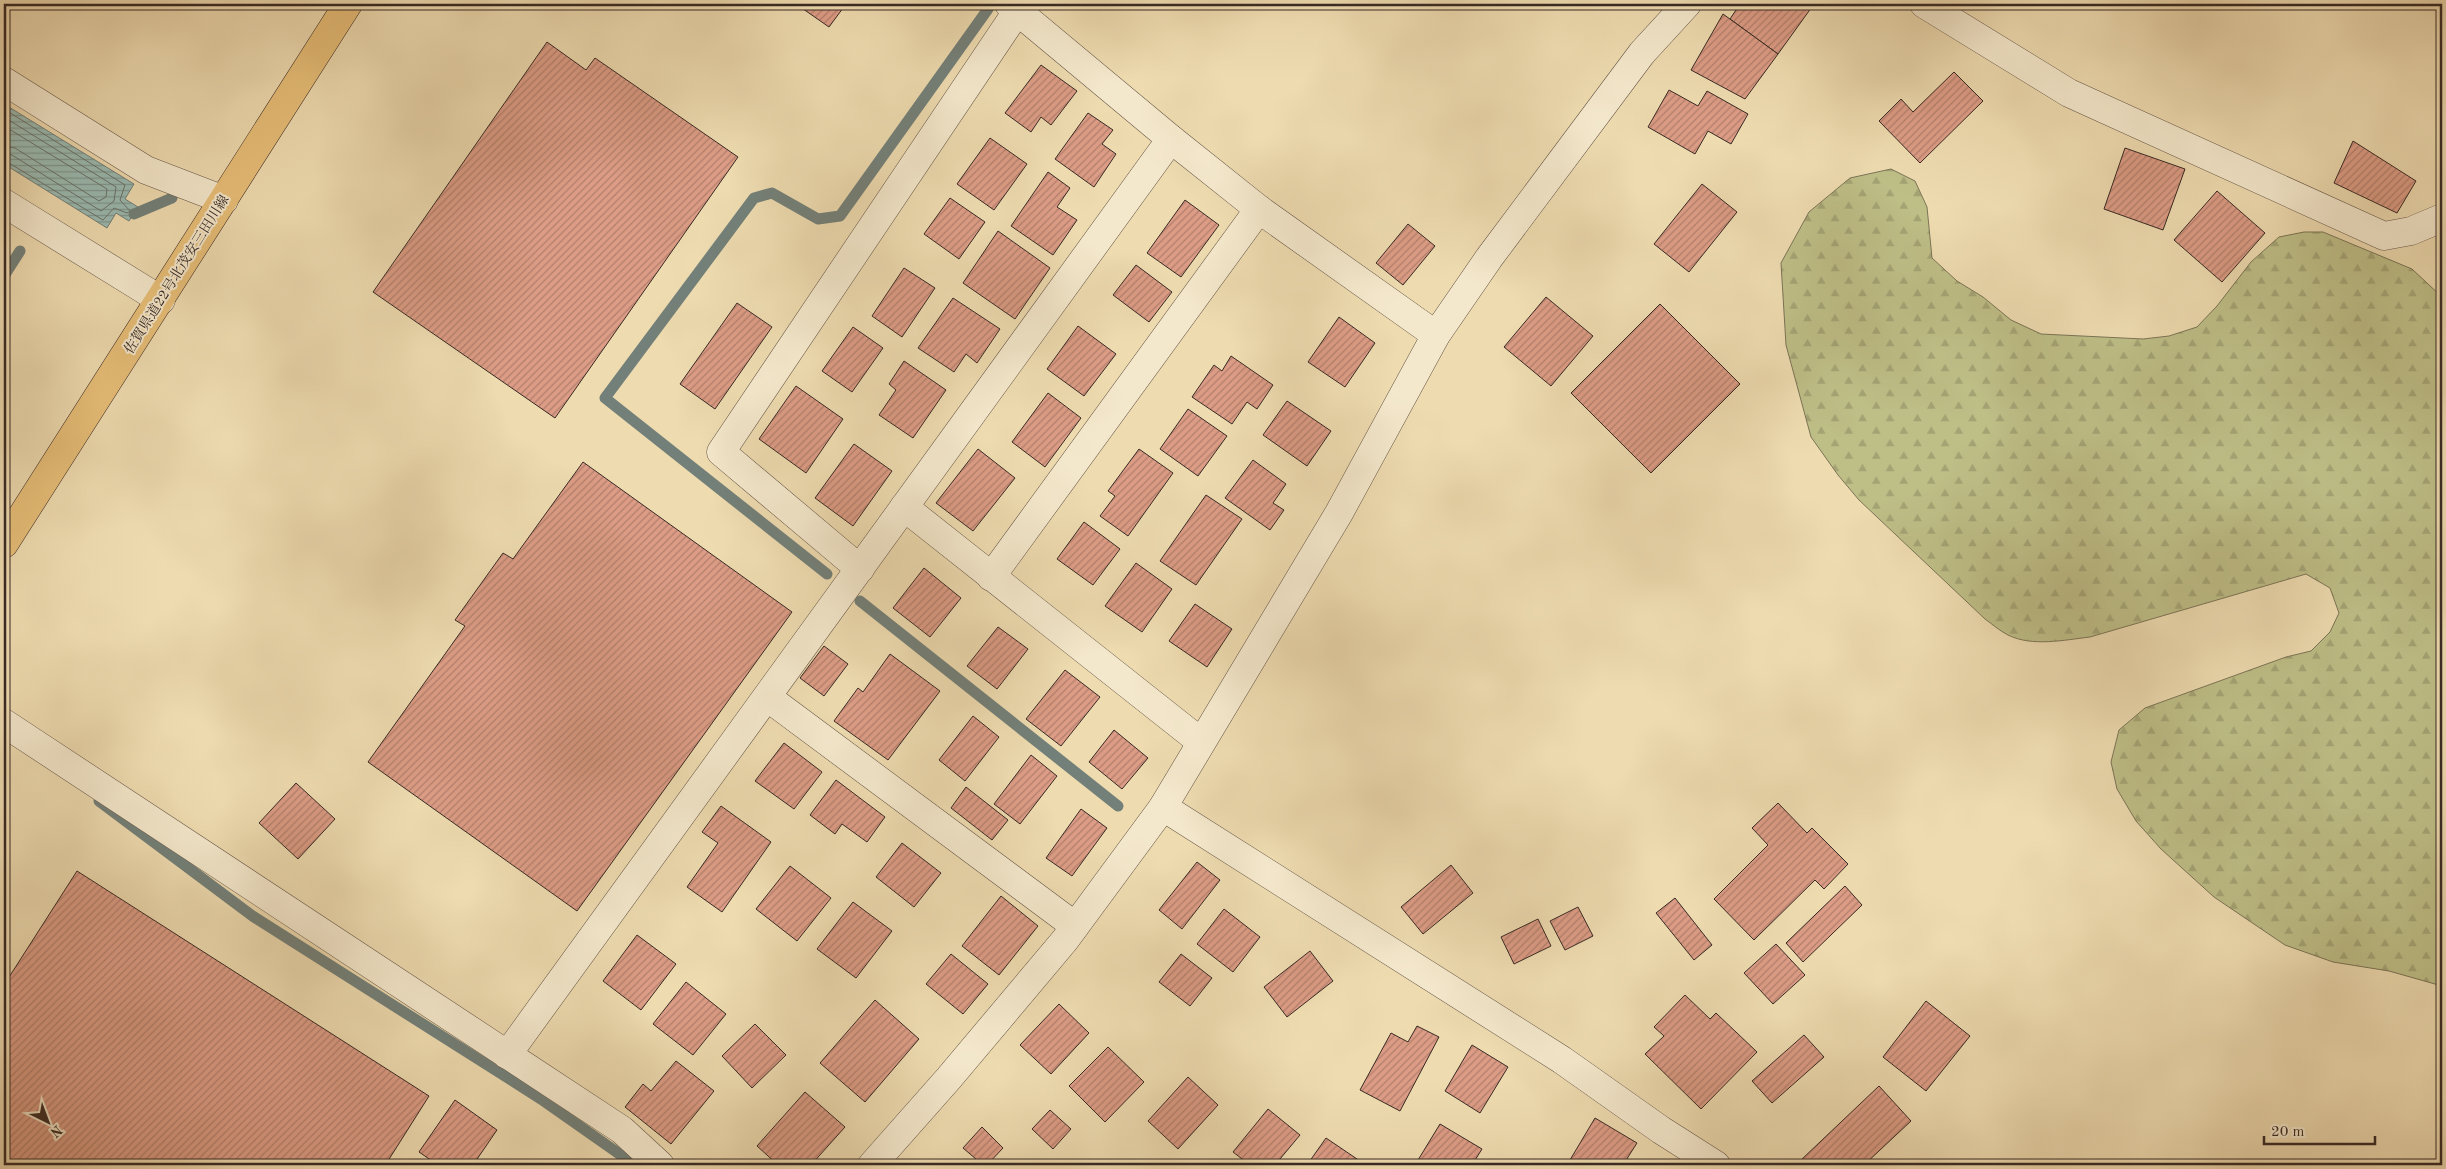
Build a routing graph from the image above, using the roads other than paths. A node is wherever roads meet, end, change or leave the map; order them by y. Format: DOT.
graph roads {
  1 [pos="348,4"];
  2 [pos="1687,4"];
  3 [pos="1924,4"];
  4 [pos="1014,7"];
  5 [pos="4,81"];
  6 [pos="1171,139"];
  7 [pos="224,200"];
  8 [pos="4,203"];
  9 [pos="1259,209"];
  10 [pos="2442,218"];
  11 [pos="161,300"];
  12 [pos="1436,335"];
  13 [pos="904,507"];
  14 [pos="4,544"];
  15 [pos="860,568"];
  16 [pos="991,577"];
  17 [pos="767,697"];
  18 [pos="4,723"];
  19 [pos="1201,742"];
  20 [pos="1163,807"];
  21 [pos="1075,926"];
  22 [pos="507,1055"];
  23 [pos="660,1165"];
  24 [pos="872,1165"];
  25 [pos="1716,1165"];
  1 -- 7 [label="main road, 佐賀県道22号北茂安三田川線"];
  2 -- 12 [label="street"];
  3 -- 10 [label="street"];
  4 -- 6 [label="street"];
  4 -- 15 [label="street"];
  5 -- 7 [label="street"];
  6 -- 9 [label="street"];
  6 -- 13 [label="street"];
  7 -- 11 [label="main road, 佐賀県道22号北茂安三田川線"];
  8 -- 11 [label="street"];
  9 -- 12 [label="street"];
  9 -- 16 [label="street"];
  11 -- 14 [label="main road, 佐賀県道22号北茂安三田川線"];
  12 -- 19 [label="street"];
  13 -- 15 [label="street"];
  13 -- 16 [label="street"];
  15 -- 17 [label="street"];
  16 -- 19 [label="street"];
  17 -- 21 [label="street"];
  17 -- 22 [label="street"];
  18 -- 22 [label="street"];
  19 -- 20 [label="street"];
  20 -- 21 [label="street"];
  20 -- 25 [label="street"];
  21 -- 24 [label="street"];
  22 -- 23 [label="street"];
}
